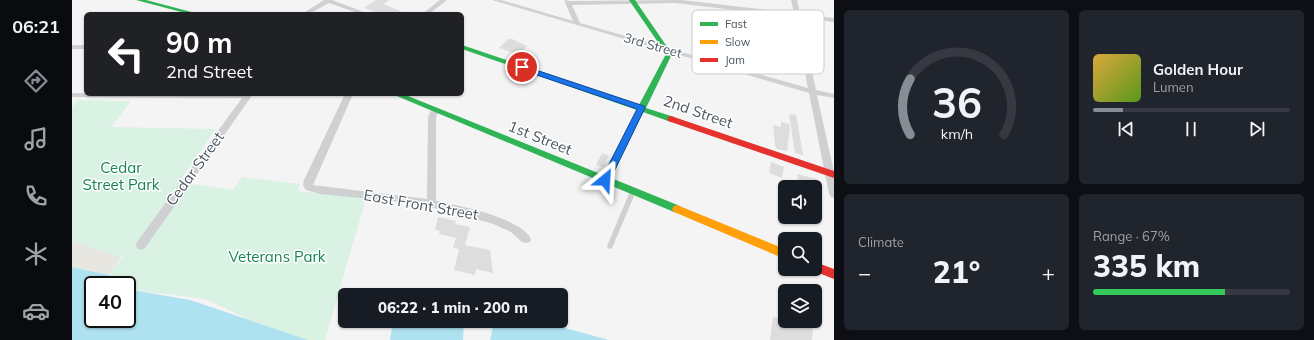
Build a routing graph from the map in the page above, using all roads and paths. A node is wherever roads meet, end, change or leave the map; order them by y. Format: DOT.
graph roads {
  1 [pos="139,0"];
  2 [pos="328,0"];
  3 [pos="444,0"];
  4 [pos="495,0"];
  5 [pos="714,0"];
  6 [pos="794,0"];
  7 [pos="633,1"];
  8 [pos="567,2"];
  9 [pos="720,6"];
  10 [pos="751,10"];
  11 [pos="796,10"];
  12 [pos="188,12"];
  13 [pos="308,12"];
  14 [pos="361,12"];
  15 [pos="428,12"];
  16 [pos="824,19"];
  17 [pos="834,20"];
  18 [pos="577,23"];
  19 [pos="72,47"];
  20 [pos="84,47"];
  21 [pos="464,48"];
  22 [pos="666,49"];
  23 [pos="692,57"];
  24 [pos="751,74"];
  25 [pos="809,74"];
  26 [pos="813,92"];
  27 [pos="72,95"];
  28 [pos="84,95"];
  29 [pos="247,96"];
  30 [pos="348,96"];
  31 [pos="401,96"];
  32 [pos="834,96"];
  33 [pos="641,108"];
  34 [pos="435,110"];
  35 [pos="832,174"];
  36 [pos="605,180"];
  37 [pos="633,191"];
  38 [pos="834,194"];
  39 [pos="431,205"];
  40 [pos="526,239"];
  41 [pos="141,244"];
  42 [pos="610,246"];
  43 [pos="778,251"];
  44 [pos="822,269"];
  45 [pos="834,274"];
  1 -- 12 [label="street"];
  2 -- 13 [label="street"];
  2 -- 14 [label="street"];
  3 -- 15 [label="street"];
  4 -- 18 [label="street, 3rd Street"];
  5 -- 9 [label="street"];
  6 -- 11 [label="street"];
  7 -- 8 [label="street"];
  7 -- 9 [label="street"];
  7 -- 22 [label="street"];
  8 -- 18 [label="street"];
  9 -- 10 [label="street"];
  16 -- 17 [label="street"];
  18 -- 22 [label="street, 3rd Street"];
  19 -- 20 [label="street"];
  21 -- 33 [label="street, 2nd Street"];
  22 -- 23 [label="street, 3rd Street"];
  22 -- 33 [label="street"];
  24 -- 26 [label="street, 3rd Street"];
  25 -- 26 [label="street"];
  26 -- 32 [label="street, 3rd Street"];
  26 -- 35 [label="street"];
  27 -- 28 [label="street"];
  29 -- 41 [label="street, Cedar Street"];
  30 -- 39 [label="street, East Front Street"];
  31 -- 34 [label="street, 1st Street"];
  33 -- 35 [label="street, 2nd Street"];
  33 -- 36 [label="street"];
  34 -- 36 [label="street, 1st Street"];
  34 -- 39 [label="street"];
  35 -- 38 [label="street"];
  36 -- 37 [label="street, 1st Street"];
  37 -- 42 [label="lane"];
  37 -- 43 [label="street, 1st Street"];
  39 -- 40 [label="street, East Front Street"];
  44 -- 45 [label="street"];
}
